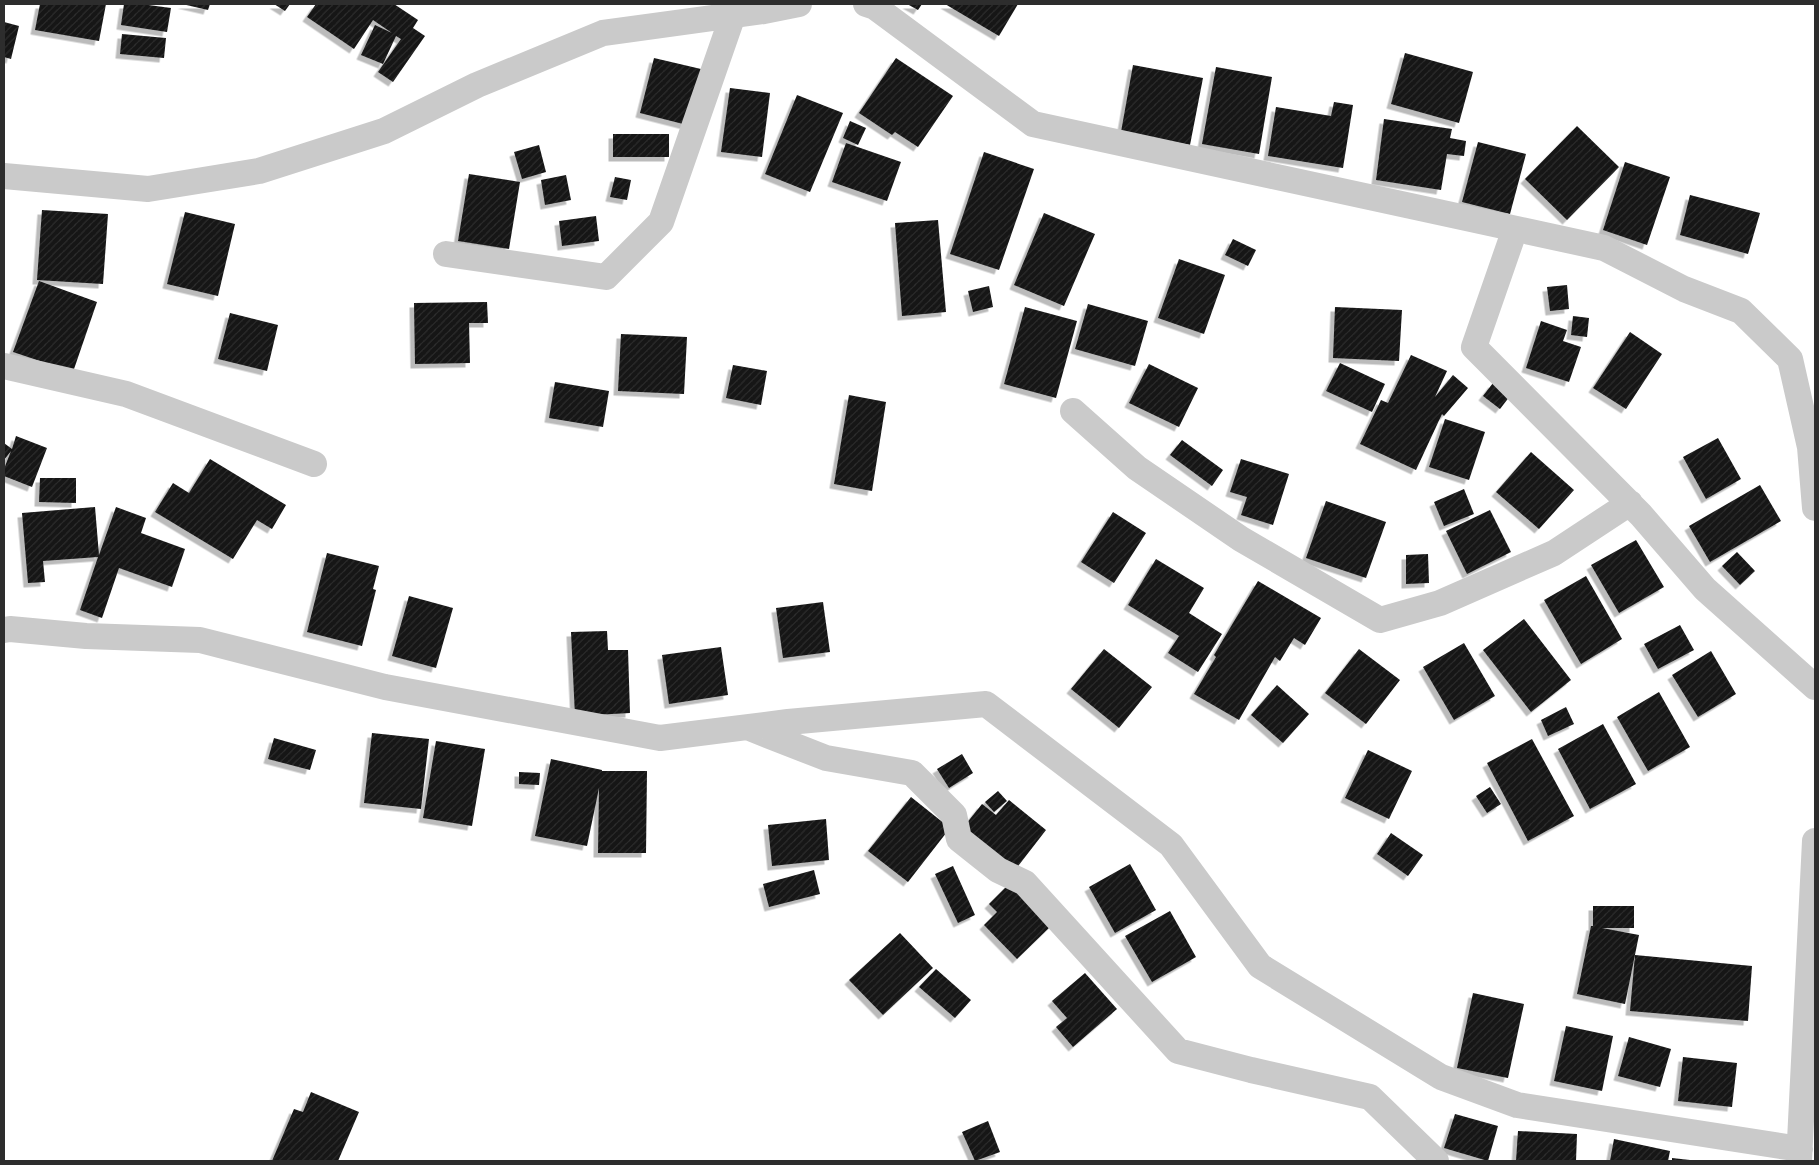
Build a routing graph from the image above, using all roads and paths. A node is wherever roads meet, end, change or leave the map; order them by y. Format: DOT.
graph roads {
  1 [pos="799,4"];
  2 [pos="866,4"];
  3 [pos="734,15"];
  4 [pos="4,176"];
  5 [pos="1515,229"];
  6 [pos="446,254"];
  7 [pos="4,366"];
  8 [pos="1073,411"];
  9 [pos="314,464"];
  10 [pos="1630,503"];
  11 [pos="1815,508"];
  12 [pos="4,630"];
  13 [pos="1815,687"];
  14 [pos="748,727"];
  15 [pos="1815,841"];
  16 [pos="1799,1155"];
  17 [pos="1436,1161"];
  1 -- 3 [label="street"];
  2 -- 5 [label="street"];
  3 -- 4 [label="street"];
  3 -- 6 [label="street"];
  5 -- 10 [label="street"];
  5 -- 11 [label="street"];
  7 -- 9 [label="street"];
  8 -- 10 [label="street"];
  10 -- 13 [label="street"];
  12 -- 14 [label="street"];
  14 -- 16 [label="street"];
  14 -- 17 [label="street"];
  15 -- 16 [label="street"];
}
